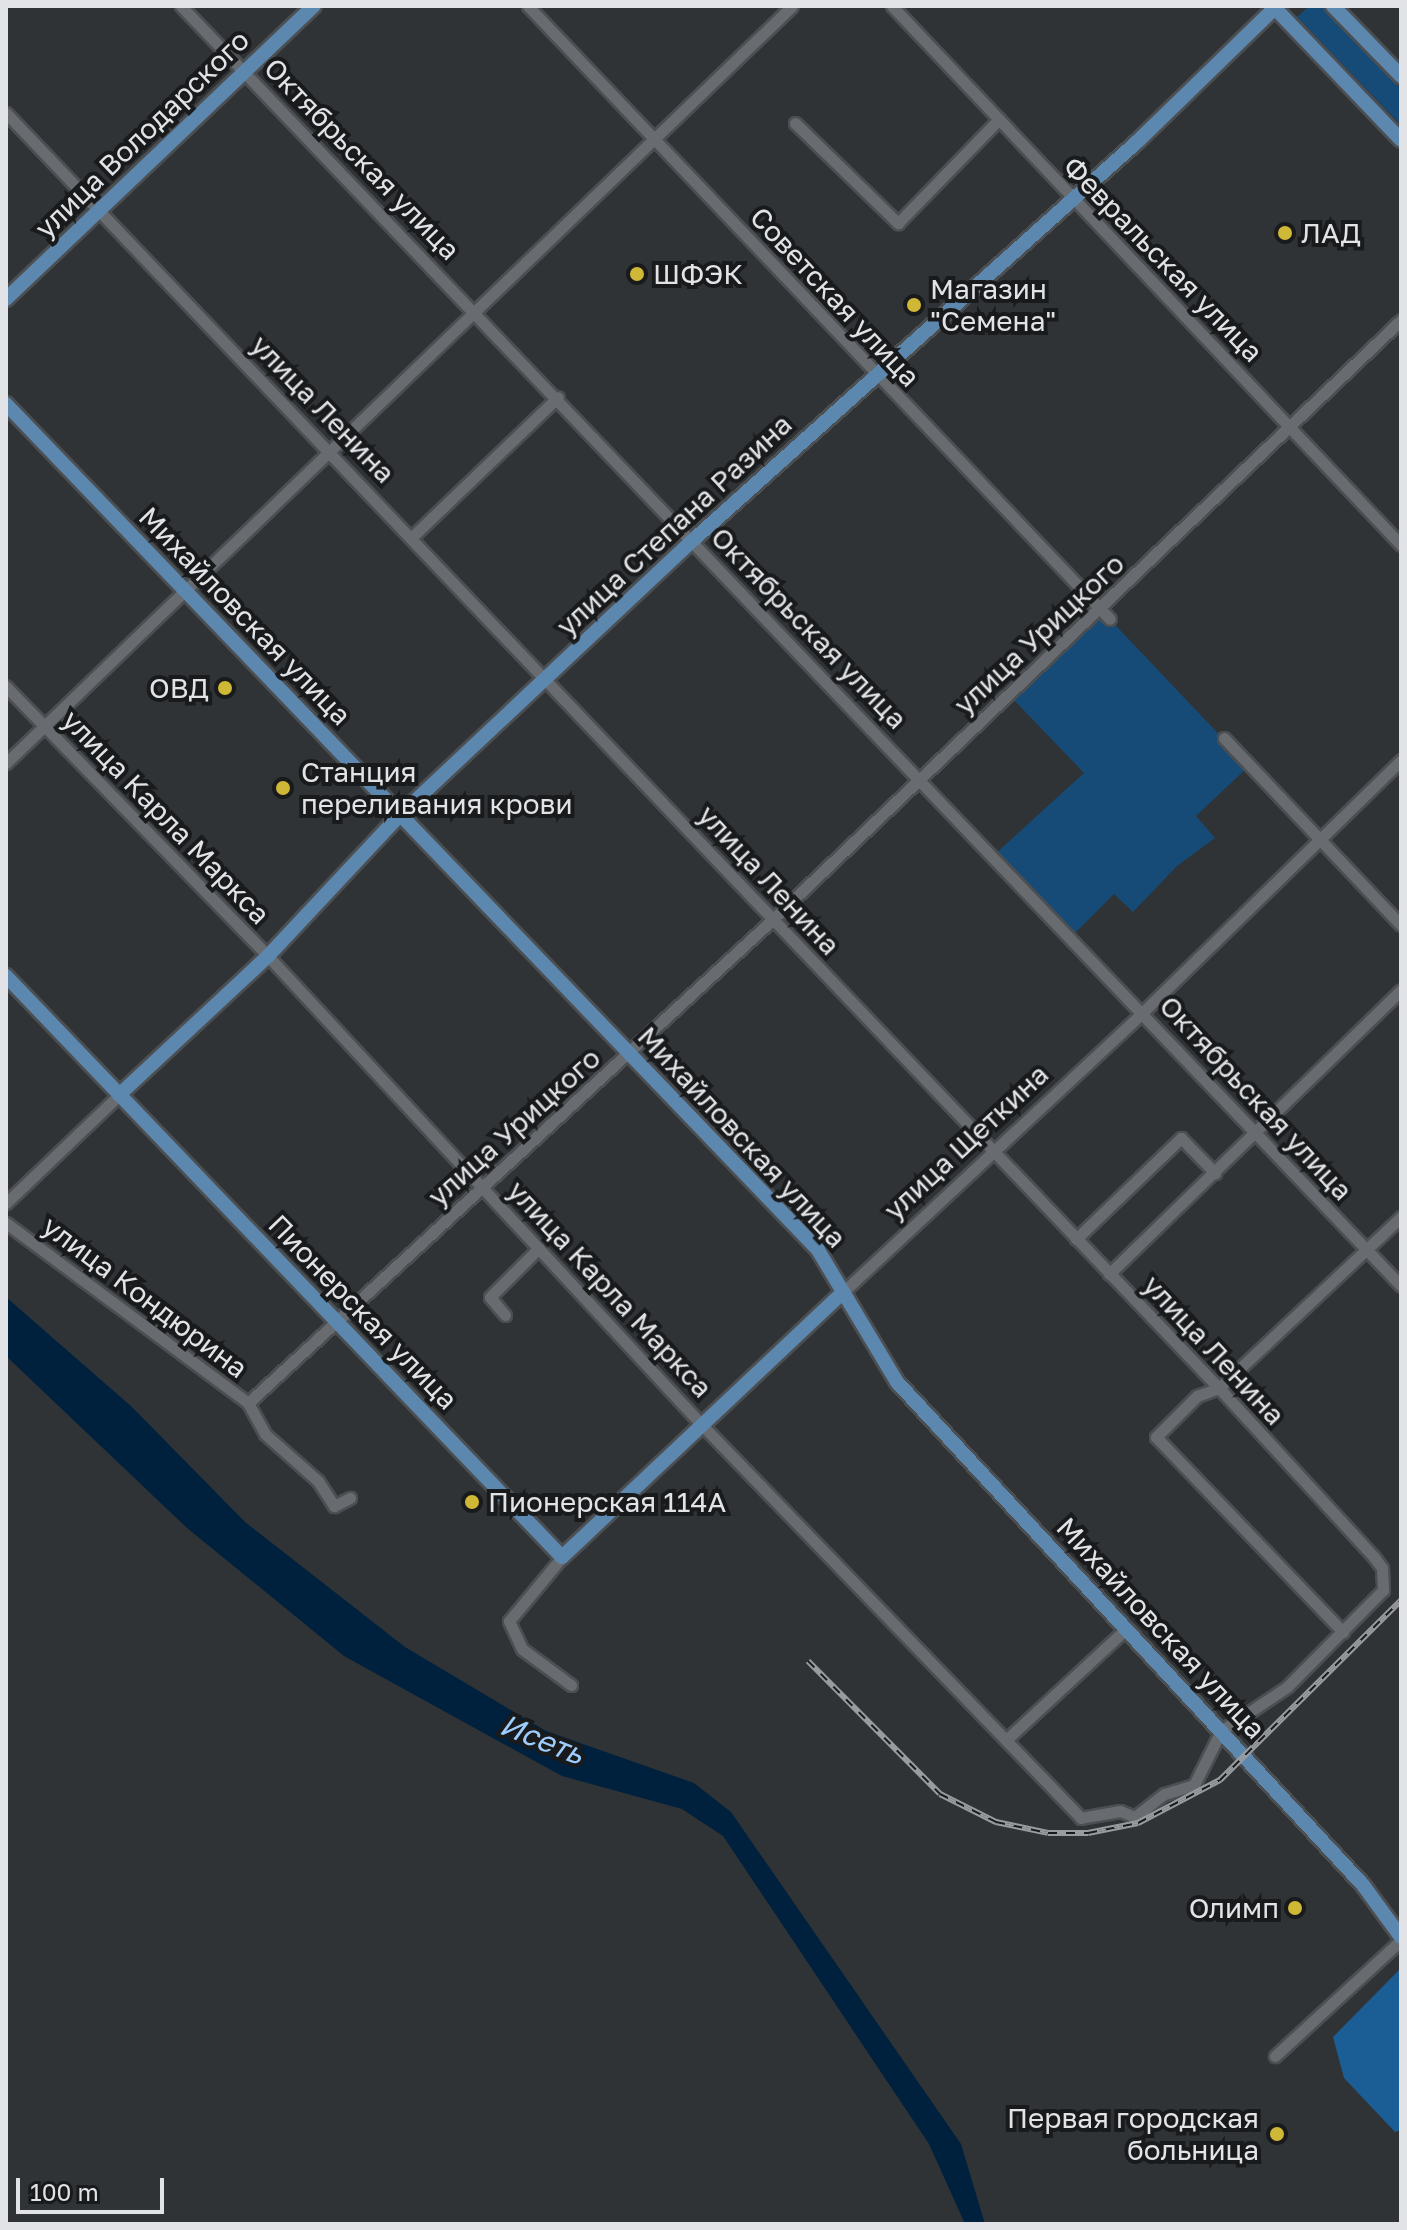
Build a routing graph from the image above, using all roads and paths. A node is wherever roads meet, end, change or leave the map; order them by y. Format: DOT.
graph roads {
  1 [pos="181,6"];
  2 [pos="314,6"];
  3 [pos="528,6"];
  4 [pos="792,6"];
  5 [pos="892,6"];
  6 [pos="1333,6"];
  7 [pos="1275,7"];
  8 [pos="244,72"];
  9 [pos="1401,76"];
  10 [pos="6,113"];
  11 [pos="999,119"];
  12 [pos="795,123"];
  13 [pos="653,139"];
  14 [pos="1401,140"];
  15 [pos="1070,198"];
  16 [pos="98,210"];
  17 [pos="6,299"];
  18 [pos="474,310"];
  19 [pos="1401,320"];
  20 [pos="875,376"];
  21 [pos="558,397"];
  22 [pos="6,404"];
  23 [pos="1290,427"];
  24 [pos="328,450"];
  25 [pos="412,537"];
  26 [pos="692,541"];
  27 [pos="1401,545"];
  28 [pos="186,591"];
  29 [pos="1100,609"];
  30 [pos="1110,619"];
  31 [pos="546,679"];
  32 [pos="6,687"];
  33 [pos="44,726"];
  34 [pos="1224,738"];
  35 [pos="1401,760"];
  36 [pos="6,763"];
  37 [pos="921,779"];
  38 [pos="399,816"];
  39 [pos="1320,838"];
  40 [pos="773,919"];
  41 [pos="1401,925"];
  42 [pos="268,956"];
  43 [pos="6,976"];
  44 [pos="1401,990"];
  45 [pos="1143,1012"];
  46 [pos="629,1055"];
  47 [pos="119,1095"];
  48 [pos="1257,1132"];
  49 [pos="994,1153"];
  50 [pos="1215,1173"];
  51 [pos="483,1187"];
  52 [pos="6,1203"];
  53 [pos="1401,1217"];
  54 [pos="6,1223"];
  55 [pos="1076,1239"];
  56 [pos="539,1248"];
  57 [pos="1366,1250"];
  58 [pos="1109,1274"];
  59 [pos="1401,1286"];
  60 [pos="843,1292"];
  61 [pos="505,1315"];
  62 [pos="337,1322"];
  63 [pos="1219,1388"];
  64 [pos="248,1403"];
  65 [pos="701,1424"];
  66 [pos="350,1498"];
  67 [pos="562,1557"];
  68 [pos="1126,1629"];
  69 [pos="1343,1632"];
  70 [pos="571,1685"];
  71 [pos="1221,1731"];
  72 [pos="1006,1740"];
  73 [pos="1401,1939"];
  74 [pos="1275,2056"];
  1 -- 8 [label="street, Октябрьская улица"];
  2 -- 8 [label="main road, улица Володарского"];
  3 -- 13 [label="street, Советская улица"];
  4 -- 13 [label="street"];
  5 -- 11 [label="street, Февральская улица"];
  6 -- 9 [label="main road"];
  7 -- 14 [label="main road"];
  7 -- 15 [label="main road, улица Степана Разина"];
  8 -- 16 [label="main road, улица Володарского"];
  8 -- 18 [label="street, Октябрьская улица"];
  10 -- 16 [label="street, улица Ленина"];
  11 -- 12 [label="street"];
  11 -- 15 [label="street, Февральская улица"];
  13 -- 18 [label="street"];
  13 -- 20 [label="street, Советская улица"];
  15 -- 20 [label="main road, улица Степана Разина"];
  15 -- 23 [label="street, Февральская улица"];
  16 -- 17 [label="main road, улица Володарского"];
  16 -- 24 [label="street, улица Ленина"];
  18 -- 21 [label="street, Октябрьская улица"];
  18 -- 24 [label="street"];
  19 -- 23 [label="street, улица Урицкого"];
  20 -- 26 [label="main road, улица Степана Разина"];
  20 -- 29 [label="street, Советская улица"];
  21 -- 25 [label="street"];
  21 -- 26 [label="street, Октябрьская улица"];
  22 -- 28 [label="main road, Михайловская улица"];
  23 -- 27 [label="street, Февральская улица"];
  23 -- 29 [label="street, улица Урицкого"];
  24 -- 25 [label="street, улица Ленина"];
  24 -- 28 [label="street"];
  25 -- 31 [label="street, улица Ленина"];
  26 -- 31 [label="main road, улица Степана Разина"];
  26 -- 37 [label="street, Октябрьская улица"];
  28 -- 33 [label="street"];
  28 -- 38 [label="main road, Михайловская улица"];
  29 -- 30 [label="street, Советская улица"];
  29 -- 37 [label="street, улица Урицкого"];
  31 -- 38 [label="main road, улица Степана Разина"];
  31 -- 40 [label="street, улица Ленина"];
  32 -- 33 [label="street, улица Карла Маркса"];
  33 -- 36 [label="street"];
  33 -- 42 [label="street, улица Карла Маркса"];
  34 -- 39 [label="street"];
  35 -- 39 [label="street, улица Щеткина"];
  37 -- 40 [label="street, улица Урицкого"];
  37 -- 45 [label="street, Октябрьская улица"];
  38 -- 42 [label="main road, улица Степана Разина"];
  38 -- 46 [label="main road, Михайловская улица"];
  39 -- 41 [label="street"];
  39 -- 45 [label="street, улица Щеткина"];
  40 -- 46 [label="street, улица Урицкого"];
  40 -- 49 [label="street, улица Ленина"];
  42 -- 47 [label="main road, улица Степана Разина"];
  42 -- 51 [label="street, улица Карла Маркса"];
  43 -- 47 [label="main road, Пионерская улица"];
  44 -- 48 [label="street"];
  45 -- 48 [label="street, Октябрьская улица"];
  45 -- 49 [label="street, улица Щеткина"];
  46 -- 51 [label="street, улица Урицкого"];
  46 -- 60 [label="main road, Михайловская улица"];
  47 -- 52 [label="street"];
  47 -- 62 [label="main road, Пионерская улица"];
  48 -- 50 [label="street"];
  48 -- 57 [label="street, Октябрьская улица"];
  49 -- 55 [label="street, улица Ленина"];
  49 -- 60 [label="street, улица Щеткина"];
  50 -- 55 [label="street"];
  50 -- 58 [label="street"];
  51 -- 56 [label="street, улица Карла Маркса"];
  51 -- 62 [label="street, улица Урицкого"];
  53 -- 57 [label="street"];
  54 -- 64 [label="street, улица Кондюрина"];
  55 -- 58 [label="street, улица Ленина"];
  56 -- 61 [label="street"];
  56 -- 65 [label="street, улица Карла Маркса"];
  57 -- 59 [label="street, Октябрьская улица"];
  57 -- 63 [label="street"];
  58 -- 63 [label="street, улица Ленина"];
  60 -- 65 [label="main road, улица Щеткина"];
  60 -- 68 [label="main road, Михайловская улица"];
  62 -- 64 [label="street, улица Урицкого"];
  62 -- 67 [label="main road, Пионерская улица"];
  63 -- 69 [label="street, улица Ленина"];
  63 -- 69 [label="street"];
  64 -- 66 [label="street, улица Кондюрина"];
  65 -- 67 [label="main road, улица Щеткина"];
  65 -- 72 [label="street, улица Карла Маркса"];
  67 -- 70 [label="street"];
  68 -- 71 [label="main road, Михайловская улица"];
  68 -- 72 [label="street"];
  69 -- 71 [label="street, улица Ленина"];
  71 -- 72 [label="street, улица Карла Маркса"];
  71 -- 73 [label="main road, Михайловская улица"];
  73 -- 74 [label="street"];
}
